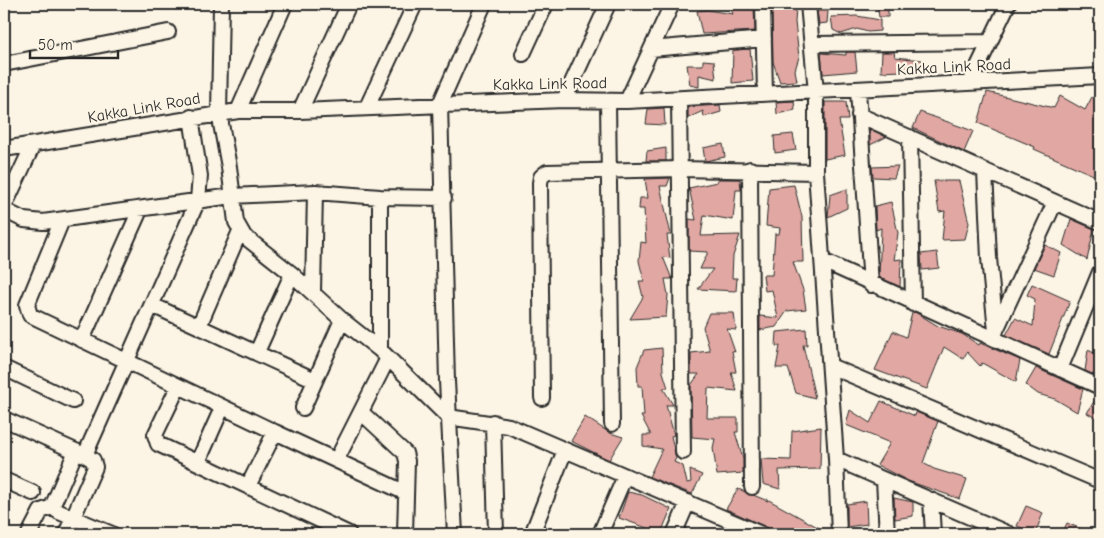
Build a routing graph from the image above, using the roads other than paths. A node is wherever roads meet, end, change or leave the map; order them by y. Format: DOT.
graph roads {
  1 [pos="221,4"];
  2 [pos="285,4"];
  3 [pos="349,4"];
  4 [pos="415,4"];
  5 [pos="484,4"];
  6 [pos="546,4"];
  7 [pos="608,4"];
  8 [pos="672,4"];
  9 [pos="763,4"];
  10 [pos="808,4"];
  11 [pos="1008,4"];
  12 [pos="168,32"];
  13 [pos="764,39"];
  14 [pos="990,42"];
  15 [pos="812,44"];
  16 [pos="651,49"];
  17 [pos="523,54"];
  18 [pos="4,64"];
  19 [pos="1100,76"];
  20 [pos="970,84"];
  21 [pos="858,90"];
  22 [pos="816,92"];
  23 [pos="765,94"];
  24 [pos="679,99"];
  25 [pos="564,100"];
  26 [pos="608,101"];
  27 [pos="627,101"];
  28 [pos="440,104"];
  29 [pos="367,107"];
  30 [pos="300,110"];
  31 [pos="238,111"];
  32 [pos="219,113"];
  33 [pos="859,115"];
  34 [pos="191,117"];
  35 [pos="910,138"];
  36 [pos="33,145"];
  37 [pos="4,149"];
  38 [pos="681,169"];
  39 [pos="609,170"];
  40 [pos="750,170"];
  41 [pos="985,171"];
  42 [pos="816,172"];
  43 [pos="316,192"];
  44 [pos="232,196"];
  45 [pos="380,197"];
  46 [pos="444,198"];
  47 [pos="198,200"];
  48 [pos="1055,202"];
  49 [pos="4,208"];
  50 [pos="140,210"];
  51 [pos="62,220"];
  52 [pos="1100,222"];
  53 [pos="240,231"];
  54 [pos="823,261"];
  55 [pos="1100,272"];
  56 [pos="292,274"];
  57 [pos="871,285"];
  58 [pos="313,292"];
  59 [pos="913,304"];
  60 [pos="152,305"];
  61 [pos="342,320"];
  62 [pos="199,326"];
  63 [pos="994,335"];
  64 [pos="82,340"];
  65 [pos="257,352"];
  66 [pos="384,354"];
  67 [pos="127,363"];
  68 [pos="830,366"];
  69 [pos="4,368"];
  70 [pos="1060,369"];
  71 [pos="315,380"];
  72 [pos="178,387"];
  73 [pos="1100,387"];
  74 [pos="542,398"];
  75 [pos="73,401"];
  76 [pos="222,408"];
  77 [pos="303,408"];
  78 [pos="362,413"];
  79 [pos="448,417"];
  80 [pos="4,420"];
  81 [pos="493,422"];
  82 [pos="612,424"];
  83 [pos="275,432"];
  84 [pos="565,450"];
  85 [pos="683,452"];
  86 [pos="80,453"];
  87 [pos="836,459"];
  88 [pos="338,460"];
  89 [pos="198,462"];
  90 [pos="624,476"];
  91 [pos="4,480"];
  92 [pos="884,480"];
  93 [pos="1100,481"];
  94 [pos="248,486"];
  95 [pos="752,487"];
  96 [pos="33,493"];
  97 [pos="406,493"];
  98 [pos="931,500"];
  99 [pos="688,502"];
  100 [pos="52,506"];
  101 [pos="73,517"];
  102 [pos="741,532"];
  103 [pos="29,534"];
  104 [pos="66,534"];
  105 [pos="112,534"];
  106 [pos="349,534"];
  107 [pos="405,534"];
  108 [pos="455,534"];
  109 [pos="496,534"];
  110 [pos="532,534"];
  111 [pos="600,534"];
  112 [pos="674,534"];
  113 [pos="761,534"];
  114 [pos="839,534"];
  115 [pos="887,534"];
  116 [pos="933,534"];
  117 [pos="1006,534"];
  1 -- 32 [label="street"];
  2 -- 31 [label="street"];
  3 -- 30 [label="street"];
  4 -- 29 [label="street"];
  5 -- 28 [label="street"];
  6 -- 17 [label="street"];
  7 -- 25 [label="street"];
  8 -- 16 [label="street"];
  9 -- 13 [label="street"];
  10 -- 15 [label="street"];
  11 -- 14 [label="street"];
  12 -- 18 [label="street"];
  13 -- 16 [label="street"];
  13 -- 23 [label="street"];
  14 -- 15 [label="street"];
  14 -- 20 [label="street"];
  15 -- 22 [label="street"];
  16 -- 27 [label="street"];
  19 -- 20 [label="street, Kakka Link Road"];
  20 -- 21 [label="street, Kakka Link Road"];
  21 -- 22 [label="street, Kakka Link Road"];
  21 -- 33 [label="street"];
  22 -- 23 [label="street, Kakka Link Road"];
  22 -- 42 [label="street"];
  23 -- 24 [label="street, Kakka Link Road"];
  24 -- 27 [label="street, Kakka Link Road"];
  24 -- 38 [label="street"];
  25 -- 26 [label="street, Kakka Link Road"];
  25 -- 28 [label="street, Kakka Link Road"];
  26 -- 27 [label="street, Kakka Link Road"];
  26 -- 39 [label="street"];
  28 -- 29 [label="street, Kakka Link Road"];
  28 -- 46 [label="street"];
  29 -- 30 [label="street, Kakka Link Road"];
  30 -- 31 [label="street, Kakka Link Road"];
  31 -- 32 [label="street, Kakka Link Road"];
  32 -- 34 [label="street, Kakka Link Road"];
  32 -- 44 [label="street"];
  33 -- 35 [label="street"];
  33 -- 57 [label="street"];
  34 -- 36 [label="street, Kakka Link Road"];
  34 -- 47 [label="street"];
  35 -- 41 [label="street"];
  35 -- 59 [label="street"];
  36 -- 37 [label="street, Kakka Link Road"];
  36 -- 49 [label="street"];
  38 -- 39 [label="street"];
  38 -- 40 [label="street"];
  38 -- 85 [label="street"];
  39 -- 74 [label="street"];
  39 -- 82 [label="street"];
  40 -- 42 [label="street"];
  40 -- 95 [label="street"];
  41 -- 48 [label="street"];
  41 -- 63 [label="street"];
  42 -- 54 [label="street"];
  43 -- 44 [label="street"];
  43 -- 45 [label="street"];
  43 -- 58 [label="street"];
  44 -- 47 [label="street"];
  44 -- 53 [label="street"];
  45 -- 46 [label="street"];
  45 -- 66 [label="street"];
  46 -- 79 [label="street"];
  47 -- 50 [label="street"];
  47 -- 60 [label="street"];
  48 -- 52 [label="street"];
  48 -- 63 [label="street"];
  49 -- 51 [label="street"];
  50 -- 51 [label="street"];
  50 -- 64 [label="street"];
  51 -- 64 [label="street"];
  53 -- 56 [label="street"];
  53 -- 62 [label="street"];
  54 -- 57 [label="street"];
  54 -- 68 [label="street"];
  55 -- 70 [label="street"];
  56 -- 58 [label="street"];
  56 -- 65 [label="street"];
  57 -- 59 [label="street"];
  58 -- 61 [label="street"];
  59 -- 63 [label="street"];
  60 -- 62 [label="street"];
  60 -- 67 [label="street"];
  61 -- 66 [label="street"];
  61 -- 71 [label="street"];
  62 -- 65 [label="street"];
  63 -- 70 [label="street"];
  64 -- 67 [label="street"];
  65 -- 71 [label="street"];
  66 -- 78 [label="street"];
  66 -- 79 [label="street"];
  67 -- 72 [label="street"];
  67 -- 86 [label="street"];
  68 -- 87 [label="street"];
  68 -- 93 [label="street"];
  69 -- 75 [label="street"];
  70 -- 73 [label="street"];
  71 -- 77 [label="street"];
  72 -- 76 [label="street"];
  72 -- 89 [label="street"];
  76 -- 83 [label="street"];
  76 -- 89 [label="street"];
  78 -- 88 [label="street"];
  78 -- 97 [label="street"];
  79 -- 81 [label="street"];
  79 -- 108 [label="street"];
  80 -- 86 [label="street"];
  81 -- 84 [label="street"];
  81 -- 109 [label="street"];
  83 -- 88 [label="street"];
  83 -- 94 [label="street"];
  84 -- 90 [label="street"];
  84 -- 110 [label="street"];
  86 -- 100 [label="street"];
  86 -- 101 [label="street"];
  87 -- 92 [label="street"];
  87 -- 114 [label="street"];
  88 -- 97 [label="street"];
  89 -- 94 [label="street"];
  90 -- 99 [label="street"];
  90 -- 111 [label="street"];
  91 -- 96 [label="street"];
  92 -- 98 [label="street"];
  92 -- 115 [label="street"];
  94 -- 106 [label="street"];
  97 -- 107 [label="street"];
  98 -- 116 [label="street"];
  98 -- 117 [label="street"];
  99 -- 102 [label="street"];
  99 -- 112 [label="street"];
  100 -- 101 [label="street"];
  100 -- 103 [label="street"];
  101 -- 104 [label="street"];
  101 -- 105 [label="street"];
  102 -- 113 [label="street"];
}
